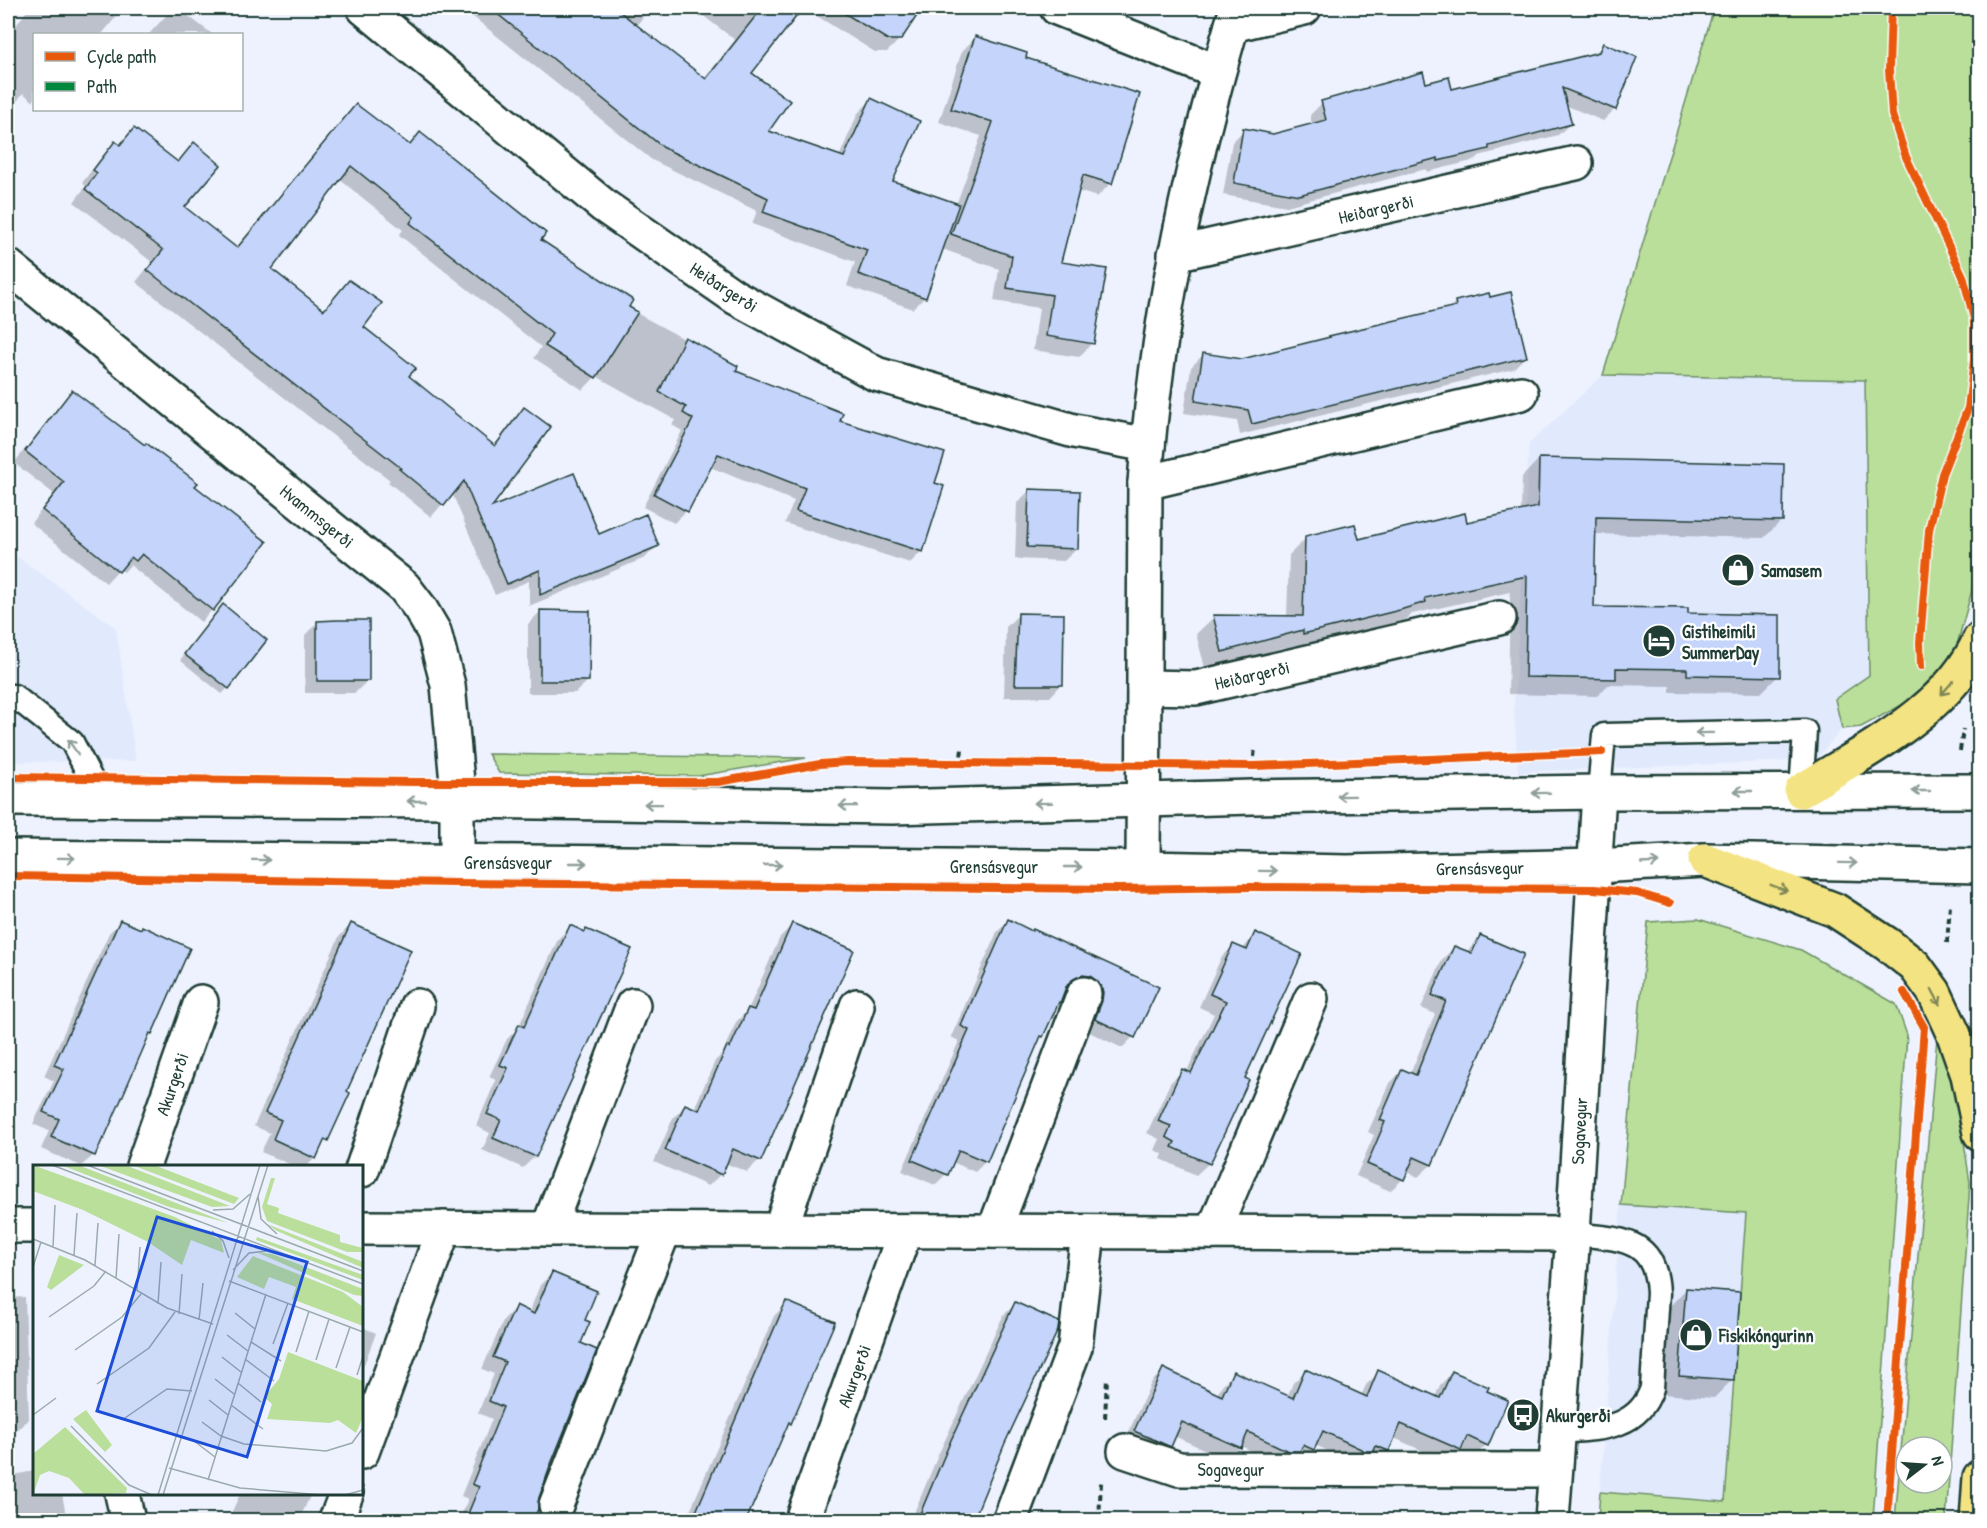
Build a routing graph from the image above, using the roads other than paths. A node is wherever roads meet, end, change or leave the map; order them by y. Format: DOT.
graph roads {
  1 [pos="364,8"];
  2 [pos="1057,8"];
  3 [pos="1304,8"];
  4 [pos="1234,16"];
  5 [pos="1218,72"];
  6 [pos="1576,163"];
  7 [pos="1175,254"];
  8 [pos="8,266"];
  9 [pos="1521,393"];
  10 [pos="1148,445"];
  11 [pos="1145,483"];
  12 [pos="1499,618"];
  13 [pos="1980,639"];
  14 [pos="1144,687"];
  15 [pos="11,696"];
  16 [pos="1801,791"];
  17 [pos="1980,791"];
  18 [pos="1599,792"];
  19 [pos="101,798"];
  20 [pos="8,799"];
  21 [pos="458,801"];
  22 [pos="1143,801"];
  23 [pos="8,857"];
  24 [pos="1705,860"];
  25 [pos="457,862"];
  26 [pos="1595,866"];
  27 [pos="1980,866"];
  28 [pos="1143,868"];
  29 [pos="1084,994"];
  30 [pos="1311,999"];
  31 [pos="201,1002"];
  32 [pos="633,1005"];
  33 [pos="417,1006"];
  34 [pos="857,1006"];
  35 [pos="1980,1133"];
  36 [pos="143,1165"];
  37 [pos="363,1167"];
  38 [pos="8,1226"];
  39 [pos="33,1226"];
  40 [pos="363,1228"];
  41 [pos="444,1228"];
  42 [pos="548,1229"];
  43 [pos="664,1230"];
  44 [pos="780,1230"];
  45 [pos="905,1231"];
  46 [pos="994,1231"];
  47 [pos="1088,1232"];
  48 [pos="1213,1232"];
  49 [pos="1573,1234"];
  50 [pos="1558,1432"];
  51 [pos="363,1449"];
  52 [pos="1125,1452"];
  53 [pos="1555,1470"];
  54 [pos="1980,1477"];
  55 [pos="122,1495"];
  56 [pos="346,1495"];
  57 [pos="555,1504"];
  58 [pos="128,1521"];
  59 [pos="336,1521"];
  60 [pos="802,1521"];
  61 [pos="1010,1521"];
  62 [pos="1552,1521"];
  63 [pos="1977,1521"];
  1 -- 10 [label="street, Heiðargerði"];
  2 -- 5 [label="street"];
  3 -- 4 [label="street"];
  4 -- 5 [label="street"];
  5 -- 7 [label="street"];
  6 -- 7 [label="street, Heiðargerði"];
  7 -- 10 [label="street"];
  8 -- 21 [label="street, Hvammsgerði"];
  9 -- 11 [label="street"];
  10 -- 11 [label="street"];
  11 -- 14 [label="street"];
  12 -- 14 [label="street, Heiðargerði"];
  13 -- 16 [label="highway, one-way"];
  14 -- 22 [label="street"];
  19 -- 15 [label="lane, one-way"];
  17 -- 16 [label="street, one-way"];
  16 -- 18 [label="street, one-way"];
  16 -- 18 [label="lane, one-way"];
  18 -- 22 [label="street, one-way"];
  18 -- 26 [label="street, Sogavegur"];
  19 -- 20 [label="street"];
  21 -- 19 [label="street, one-way"];
  22 -- 21 [label="street, one-way"];
  21 -- 25 [label="street, Hvammsgerði"];
  22 -- 28 [label="street"];
  23 -- 25 [label="street, Grensásvegur, one-way"];
  26 -- 24 [label="street, Grensásvegur, one-way"];
  24 -- 27 [label="street, Grensásvegur, one-way"];
  24 -- 35 [label="highway, one-way"];
  25 -- 28 [label="street, Grensásvegur, one-way"];
  28 -- 26 [label="street, Grensásvegur, one-way"];
  26 -- 49 [label="street, Sogavegur"];
  29 -- 46 [label="street"];
  30 -- 48 [label="street"];
  31 -- 36 [label="street, Akurgerði"];
  32 -- 42 [label="street"];
  33 -- 37 [label="street"];
  34 -- 44 [label="street"];
  38 -- 39 [label="street"];
  40 -- 41 [label="street"];
  41 -- 42 [label="street"];
  41 -- 51 [label="street"];
  42 -- 43 [label="street"];
  43 -- 44 [label="street"];
  43 -- 57 [label="street"];
  44 -- 45 [label="street"];
  45 -- 46 [label="street"];
  45 -- 60 [label="street, Akurgerði"];
  46 -- 47 [label="street"];
  47 -- 48 [label="street"];
  47 -- 61 [label="street"];
  48 -- 49 [label="street"];
  49 -- 50 [label="street, Sogavegur"];
  49 -- 50 [label="lane"];
  50 -- 53 [label="street, Sogavegur"];
  52 -- 53 [label="street, Sogavegur"];
  53 -- 62 [label="street, Sogavegur"];
  54 -- 63 [label="highway"];
  55 -- 58 [label="street"];
  56 -- 59 [label="street"];
}
